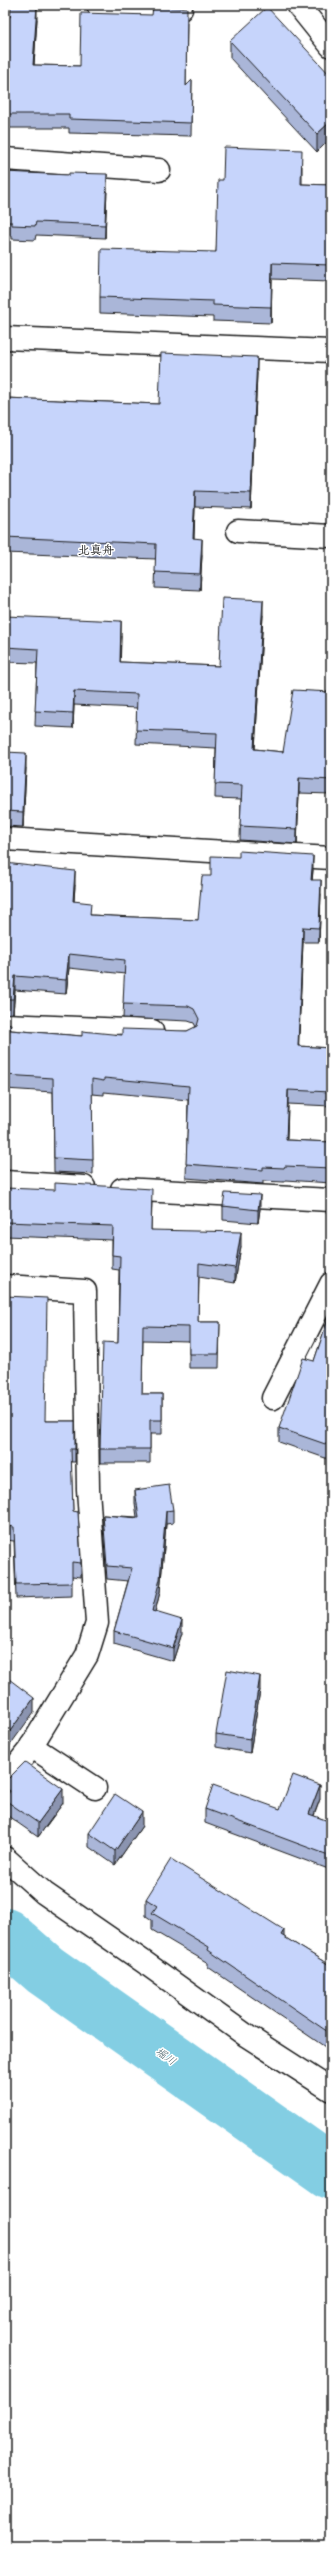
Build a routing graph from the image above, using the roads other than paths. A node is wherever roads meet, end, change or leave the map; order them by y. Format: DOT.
graph roads {
  1 [pos="98,5"];
  2 [pos="298,5"];
  3 [pos="181,9"];
  4 [pos="331,46"];
  5 [pos="5,159"];
  6 [pos="159,170"];
  7 [pos="5,338"];
  8 [pos="331,351"];
  9 [pos="238,531"];
  10 [pos="331,536"];
  11 [pos="5,839"];
  12 [pos="331,858"];
  13 [pos="5,1025"];
  14 [pos="171,1032"];
  15 [pos="5,1182"];
  16 [pos="331,1200"];
  17 [pos="331,1284"];
  18 [pos="5,1286"];
  19 [pos="273,1398"];
  20 [pos="31,1746"];
  21 [pos="5,1780"];
  22 [pos="95,1788"];
  23 [pos="5,1858"];
  24 [pos="331,2090"];
  1 -- 3 [label="main road"];
  2 -- 4 [label="main road"];
  5 -- 6 [label="main road"];
  7 -- 8 [label="main road"];
  9 -- 10 [label="main road"];
  11 -- 12 [label="main road"];
  13 -- 14 [label="main road"];
  15 -- 16 [label="main road"];
  17 -- 19 [label="main road"];
  18 -- 20 [label="main road"];
  20 -- 21 [label="main road"];
  20 -- 22 [label="main road"];
  23 -- 24 [label="main road"];
}
